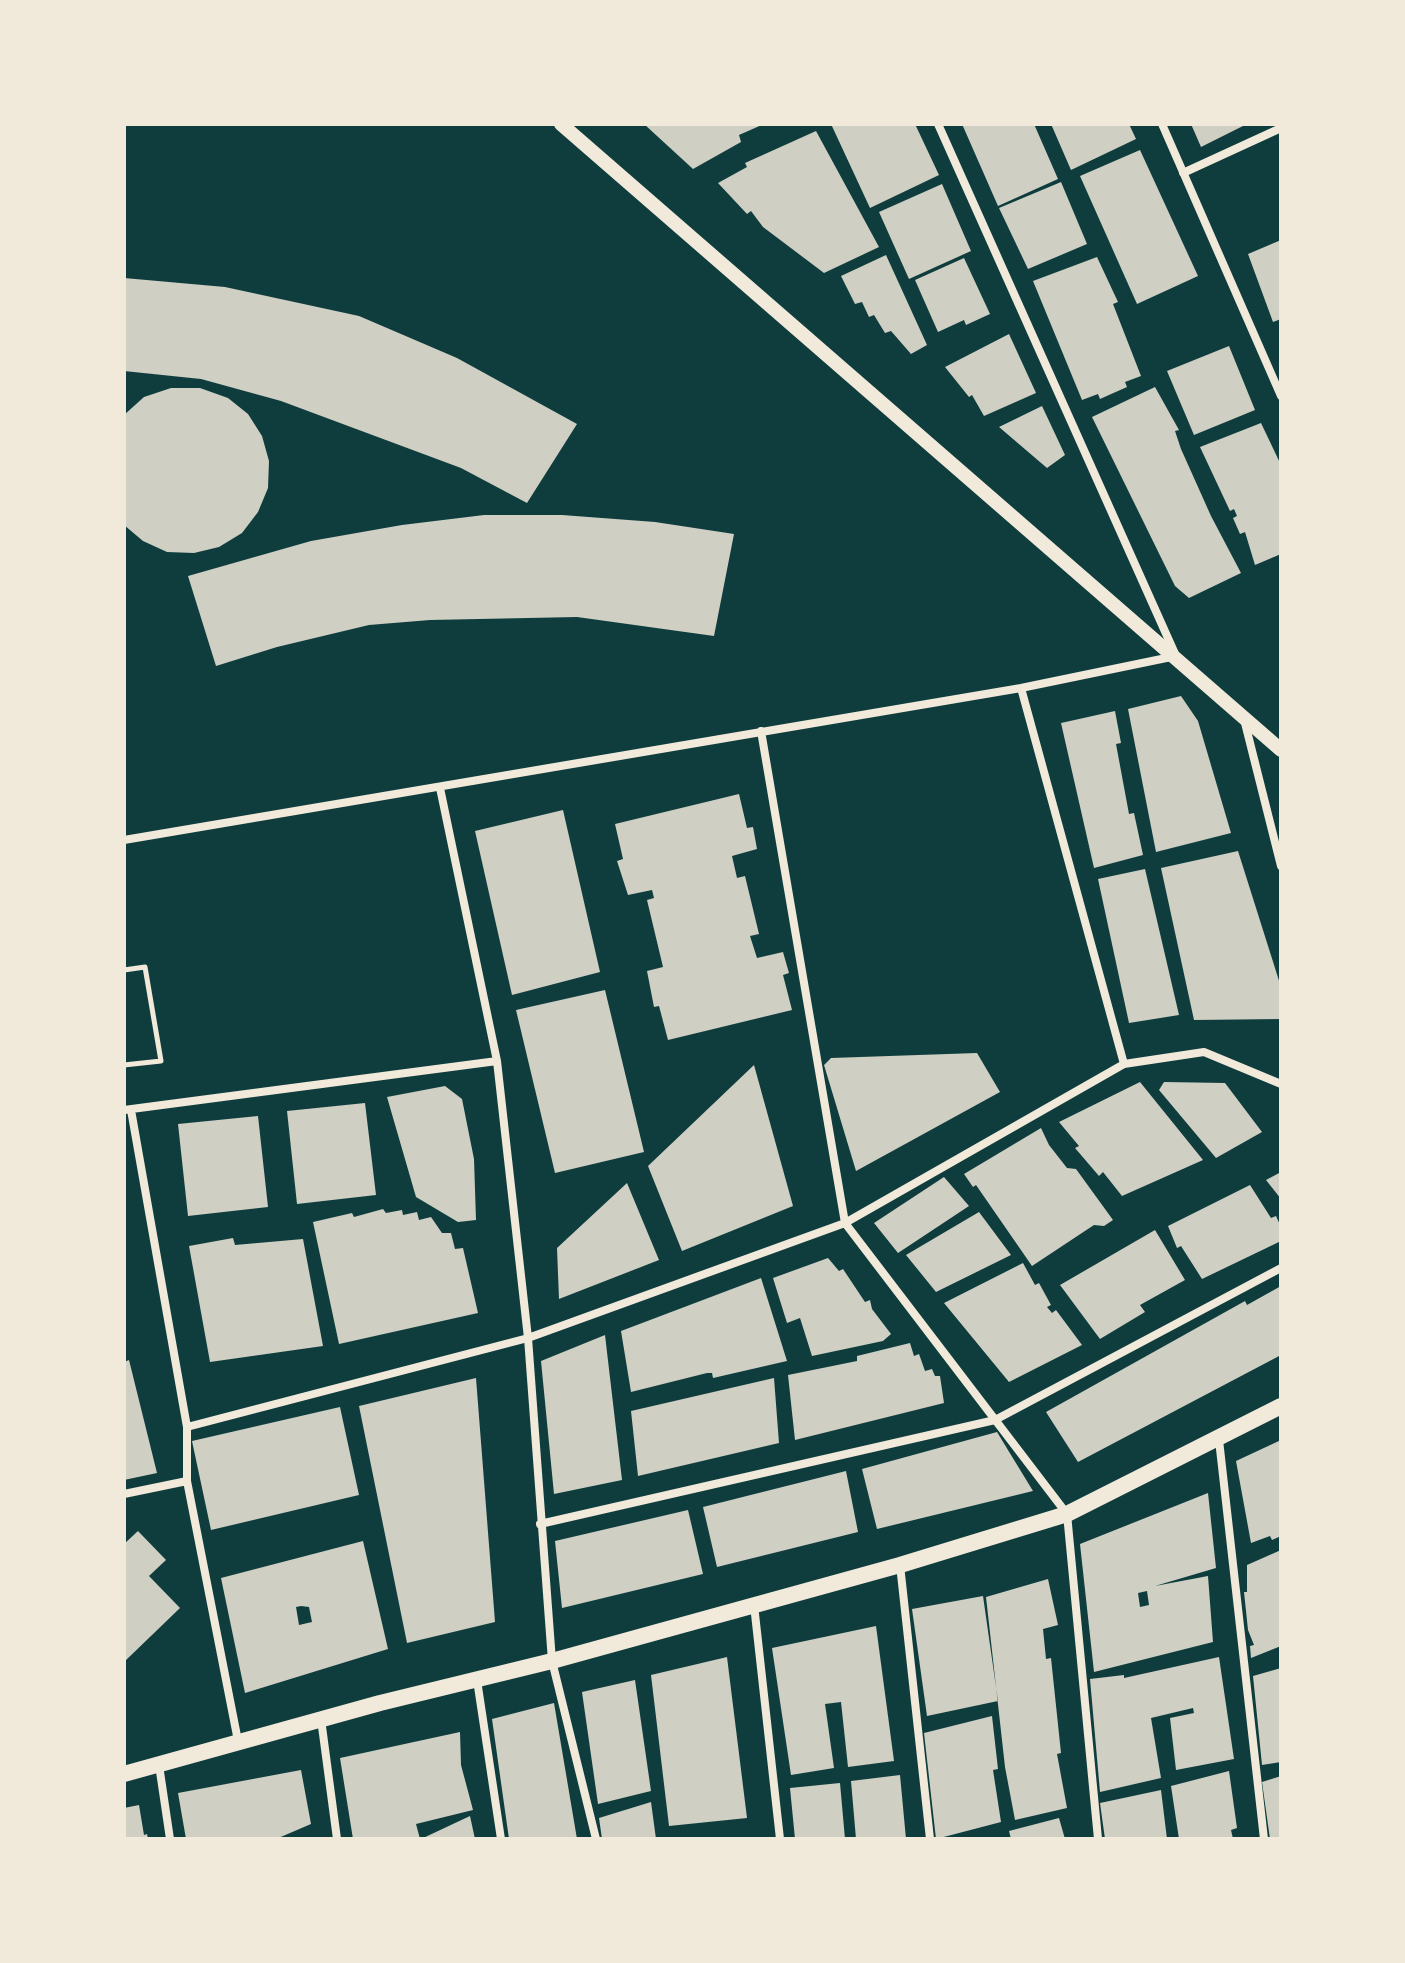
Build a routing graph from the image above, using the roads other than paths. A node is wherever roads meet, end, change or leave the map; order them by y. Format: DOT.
graph roads {
  1 [pos="561,124"];
  2 [pos="938,124"];
  3 [pos="1162,124"];
  4 [pos="1281,128"];
  5 [pos="1183,173"];
  6 [pos="1281,396"];
  7 [pos="1176,656"];
  8 [pos="1021,688"];
  9 [pos="1244,717"];
  10 [pos="761,731"];
  11 [pos="1281,750"];
  12 [pos="440,788"];
  13 [pos="124,840"];
  14 [pos="1281,866"];
  15 [pos="497,1061"];
  16 [pos="1124,1064"];
  17 [pos="1281,1084"];
  18 [pos="128,1110"];
  19 [pos="845,1223"];
  20 [pos="1281,1268"];
  21 [pos="528,1338"];
  22 [pos="1281,1406"];
  23 [pos="995,1420"];
  24 [pos="187,1427"];
  25 [pos="1219,1440"];
  26 [pos="187,1481"];
  27 [pos="124,1494"];
  28 [pos="1067,1514"];
  29 [pos="540,1524"];
  30 [pos="900,1565"];
  31 [pos="754,1604"];
  32 [pos="552,1661"];
  33 [pos="477,1680"];
  34 [pos="321,1719"];
  35 [pos="238,1741"];
  36 [pos="159,1764"];
  37 [pos="124,1774"];
  38 [pos="170,1839"];
  39 [pos="337,1839"];
  40 [pos="501,1839"];
  41 [pos="596,1839"];
  42 [pos="780,1839"];
  43 [pos="930,1839"];
  44 [pos="1098,1839"];
  45 [pos="1264,1839"];
  1 -- 7 [label="street"];
  2 -- 7 [label="street"];
  3 -- 5 [label="street"];
  4 -- 5 [label="street"];
  5 -- 6 [label="street"];
  7 -- 8 [label="street"];
  7 -- 9 [label="street"];
  8 -- 10 [label="street"];
  8 -- 16 [label="street"];
  9 -- 11 [label="street"];
  9 -- 14 [label="street"];
  10 -- 12 [label="street"];
  10 -- 19 [label="street"];
  12 -- 13 [label="street"];
  12 -- 15 [label="street"];
  15 -- 18 [label="street"];
  15 -- 21 [label="street"];
  16 -- 17 [label="street"];
  16 -- 19 [label="street"];
  18 -- 24 [label="street"];
  19 -- 21 [label="street"];
  19 -- 23 [label="street"];
  20 -- 23 [label="street"];
  21 -- 24 [label="street"];
  21 -- 29 [label="street"];
  22 -- 25 [label="main road"];
  23 -- 28 [label="street"];
  23 -- 29 [label="street"];
  24 -- 26 [label="street"];
  25 -- 28 [label="main road"];
  25 -- 45 [label="street"];
  26 -- 27 [label="street"];
  26 -- 35 [label="street"];
  28 -- 30 [label="main road"];
  28 -- 44 [label="street"];
  29 -- 32 [label="street"];
  30 -- 31 [label="main road"];
  30 -- 43 [label="street"];
  31 -- 32 [label="main road"];
  31 -- 42 [label="street"];
  32 -- 33 [label="main road"];
  32 -- 41 [label="street"];
  33 -- 34 [label="main road"];
  33 -- 40 [label="street"];
  34 -- 35 [label="main road"];
  34 -- 39 [label="street"];
  35 -- 36 [label="main road"];
  36 -- 37 [label="main road"];
  36 -- 38 [label="street"];
}
